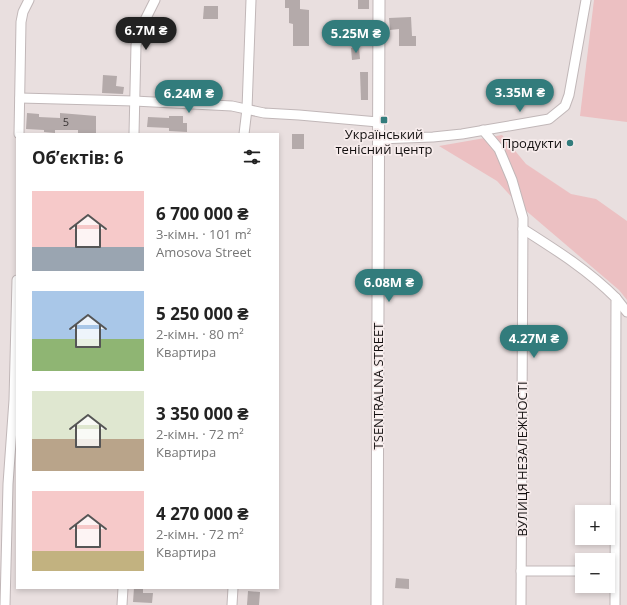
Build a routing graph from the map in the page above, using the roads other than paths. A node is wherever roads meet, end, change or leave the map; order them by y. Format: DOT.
graph roads {
  1 [pos="29,0"];
  2 [pos="155,0"];
  3 [pos="251,0"];
  4 [pos="379,0"];
  5 [pos="586,0"];
  6 [pos="20,98"];
  7 [pos="134,101"];
  8 [pos="247,109"];
  9 [pos="378,122"];
  10 [pos="483,130"];
  11 [pos="19,133"];
  12 [pos="134,133"];
  13 [pos="244,133"];
  14 [pos="378,138"];
  15 [pos="523,229"];
  16 [pos="616,298"];
  17 [pos="627,312"];
  18 [pos="16,329"];
  19 [pos="14,428"];
  20 [pos="612,553"];
  21 [pos="521,571"];
  22 [pos="575,571"];
  23 [pos="123,589"];
  24 [pos="233,589"];
  25 [pos="614,593"];
  26 [pos="5,605"];
  27 [pos="122,605"];
  28 [pos="232,605"];
  29 [pos="377,605"];
  30 [pos="521,605"];
  31 [pos="615,605"];
  1 -- 6 [label="street"];
  2 -- 7 [label="street"];
  3 -- 8 [label="street"];
  4 -- 9 [label="main road, TSENTRALNA STREET"];
  5 -- 10 [label="street"];
  6 -- 7 [label="street"];
  6 -- 11 [label="street"];
  7 -- 8 [label="street"];
  7 -- 12 [label="street"];
  8 -- 9 [label="street"];
  8 -- 13 [label="street"];
  9 -- 14 [label="main road, TSENTRALNA STREET"];
  10 -- 14 [label="street"];
  10 -- 15 [label="street, ВУЛИЦЯ НЕЗАЛЕЖНОСТІ"];
  14 -- 29 [label="main road, TSENTRALNA STREET"];
  15 -- 16 [label="street"];
  15 -- 21 [label="street, ВУЛИЦЯ НЕЗАЛЕЖНОСТІ"];
  16 -- 17 [label="street"];
  16 -- 20 [label="street"];
  18 -- 19 [label="street"];
  19 -- 26 [label="street"];
  21 -- 22 [label="street"];
  21 -- 30 [label="street, ВУЛИЦЯ НЕЗАЛЕЖНОСТІ"];
  23 -- 27 [label="street"];
  24 -- 28 [label="street"];
  25 -- 31 [label="street"];
}
